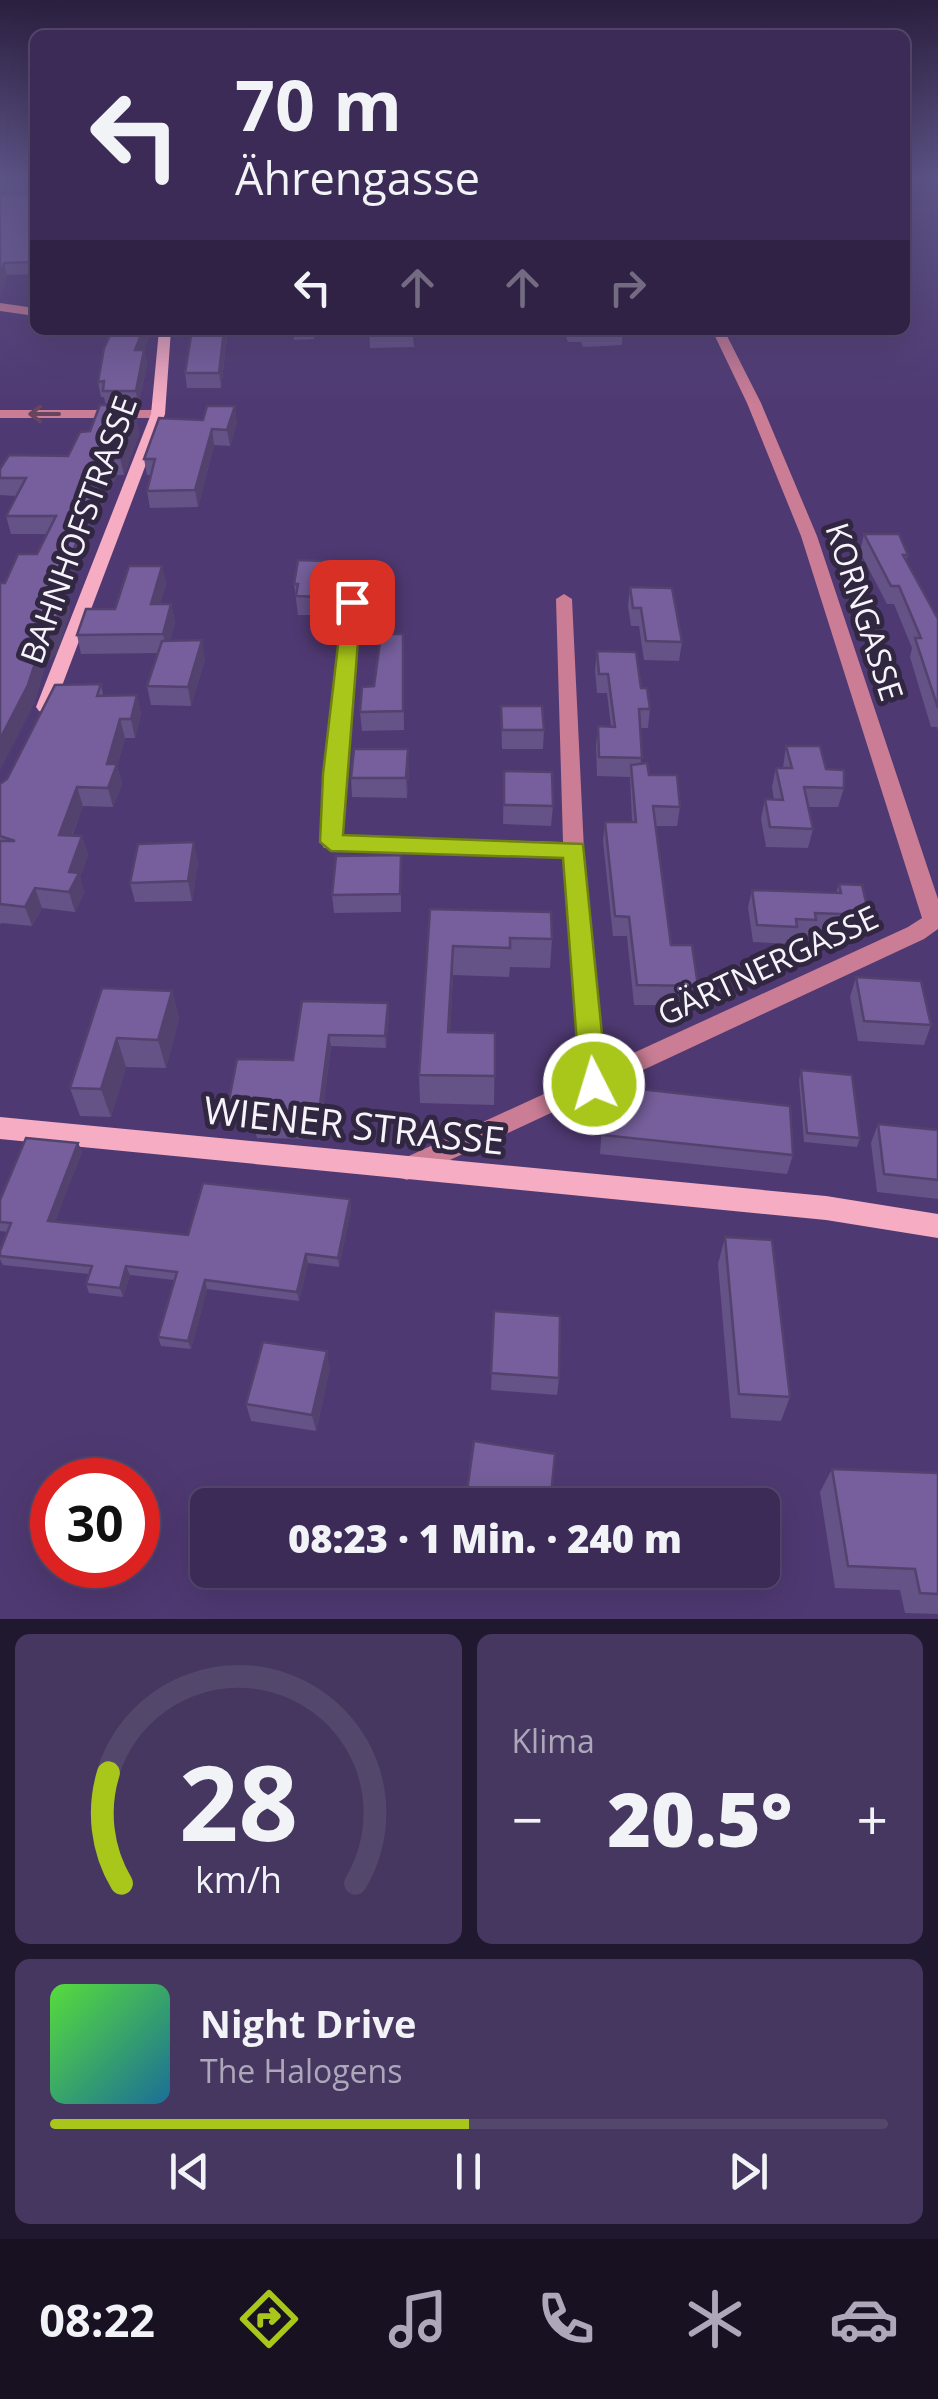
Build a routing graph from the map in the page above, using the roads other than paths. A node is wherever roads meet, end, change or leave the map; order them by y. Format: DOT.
graph roads {
  1 [pos="0,308"];
  2 [pos="30,311"];
  3 [pos="165,335"];
  4 [pos="720,335"];
  5 [pos="0,414"];
  6 [pos="158,414"];
  7 [pos="564,598"];
  8 [pos="352,602"];
  9 [pos="34,730"];
  10 [pos="574,850"];
  11 [pos="936,919"];
  12 [pos="594,1084"];
  13 [pos="0,1128"];
  14 [pos="406,1169"];
  15 [pos="938,1226"];
  1 -- 2 [label="street"];
  3 -- 6 [label="street, BAHNHOFSTRASSE"];
  4 -- 11 [label="street, KORNGASSE"];
  6 -- 5 [label="street, one-way"];
  6 -- 9 [label="street, BAHNHOFSTRASSE"];
  7 -- 10 [label="street"];
  8 -- 10 [label="street"];
  10 -- 12 [label="street"];
  11 -- 12 [label="street, GÄRTNERGASSE"];
  12 -- 14 [label="street, GÄRTNERGASSE"];
  13 -- 14 [label="street, WIENER STRASSE"];
  14 -- 15 [label="street, WIENER STRASSE"];
}
